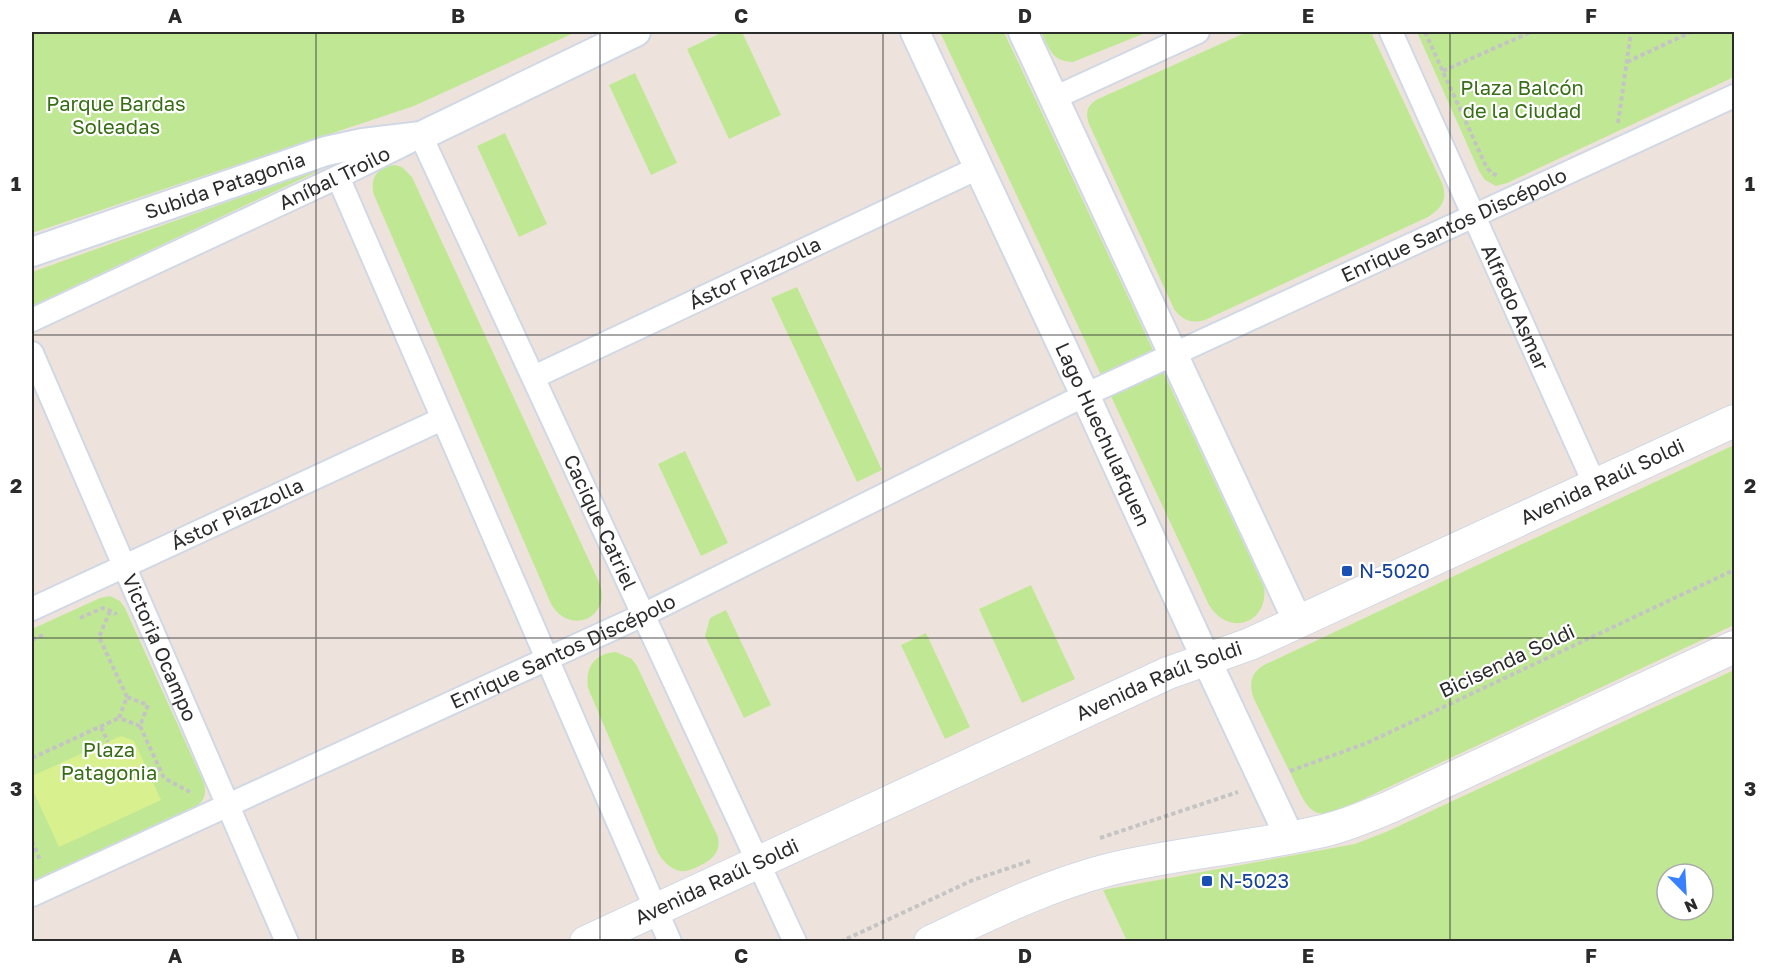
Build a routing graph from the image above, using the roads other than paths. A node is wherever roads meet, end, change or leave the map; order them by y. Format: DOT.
graph roads {
  1 [pos="636,32"];
  2 [pos="915,32"];
  3 [pos="1023,32"];
  4 [pos="1198,32"];
  5 [pos="1391,32"];
  6 [pos="1734,96"];
  7 [pos="1054,98"];
  8 [pos="421,136"];
  9 [pos="978,168"];
  10 [pos="338,177"];
  11 [pos="1474,216"];
  12 [pos="32,252"];
  13 [pos="32,320"];
  14 [pos="32,353"];
  15 [pos="1174,354"];
  16 [pos="534,377"];
  17 [pos="1085,395"];
  18 [pos="442,419"];
  19 [pos="1734,421"];
  20 [pos="1595,485"];
  21 [pos="124,566"];
  22 [pos="32,609"];
  23 [pos="643,615"];
  24 [pos="1298,622"];
  25 [pos="1734,647"];
  26 [pos="546,659"];
  27 [pos="1206,659"];
  28 [pos="227,805"];
  29 [pos="1290,838"];
  30 [pos="757,862"];
  31 [pos="32,895"];
  32 [pos="655,910"];
  33 [pos="948,938"];
  34 [pos="287,942"];
  35 [pos="586,942"];
  36 [pos="669,942"];
  37 [pos="795,942"];
  1 -- 8 [label="street, Aníbal Troilo"];
  2 -- 9 [label="street, Lago Huechulafquen"];
  3 -- 7 [label="street"];
  4 -- 7 [label="street"];
  5 -- 11 [label="street, Alfredo Asmar"];
  6 -- 11 [label="street, Enrique Santos Discépolo"];
  7 -- 15 [label="street"];
  8 -- 10 [label="street, Aníbal Troilo"];
  8 -- 12 [label="street, Subida Patagonia"];
  8 -- 16 [label="street, Cacique Catriel"];
  9 -- 16 [label="street, Ástor Piazzolla"];
  9 -- 17 [label="street, Lago Huechulafquen"];
  10 -- 13 [label="street, Aníbal Troilo"];
  10 -- 18 [label="street"];
  11 -- 15 [label="street, Enrique Santos Discépolo"];
  11 -- 20 [label="street, Alfredo Asmar"];
  14 -- 21 [label="street, Victoria Ocampo"];
  15 -- 17 [label="street, Enrique Santos Discépolo"];
  15 -- 24 [label="street"];
  16 -- 23 [label="street, Cacique Catriel"];
  17 -- 23 [label="street, Enrique Santos Discépolo"];
  17 -- 27 [label="street, Lago Huechulafquen"];
  18 -- 21 [label="street, Ástor Piazzolla"];
  18 -- 26 [label="street"];
  19 -- 20 [label="main road, Avenida Raúl Soldi"];
  20 -- 24 [label="main road, Avenida Raúl Soldi"];
  21 -- 22 [label="street, Ástor Piazzolla"];
  21 -- 28 [label="street, Victoria Ocampo"];
  23 -- 26 [label="street, Enrique Santos Discépolo"];
  23 -- 30 [label="street, Cacique Catriel"];
  24 -- 27 [label="main road, Avenida Raúl Soldi"];
  25 -- 29 [label="main road"];
  26 -- 28 [label="street, Enrique Santos Discépolo"];
  26 -- 32 [label="street"];
  27 -- 29 [label="street, Lago Huechulafquen"];
  27 -- 30 [label="main road, Avenida Raúl Soldi"];
  28 -- 31 [label="street, Enrique Santos Discépolo"];
  28 -- 34 [label="street, Victoria Ocampo"];
  29 -- 33 [label="main road"];
  30 -- 32 [label="main road, Avenida Raúl Soldi"];
  30 -- 37 [label="street, Cacique Catriel"];
  32 -- 35 [label="main road, Avenida Raúl Soldi"];
  32 -- 36 [label="street"];
}
